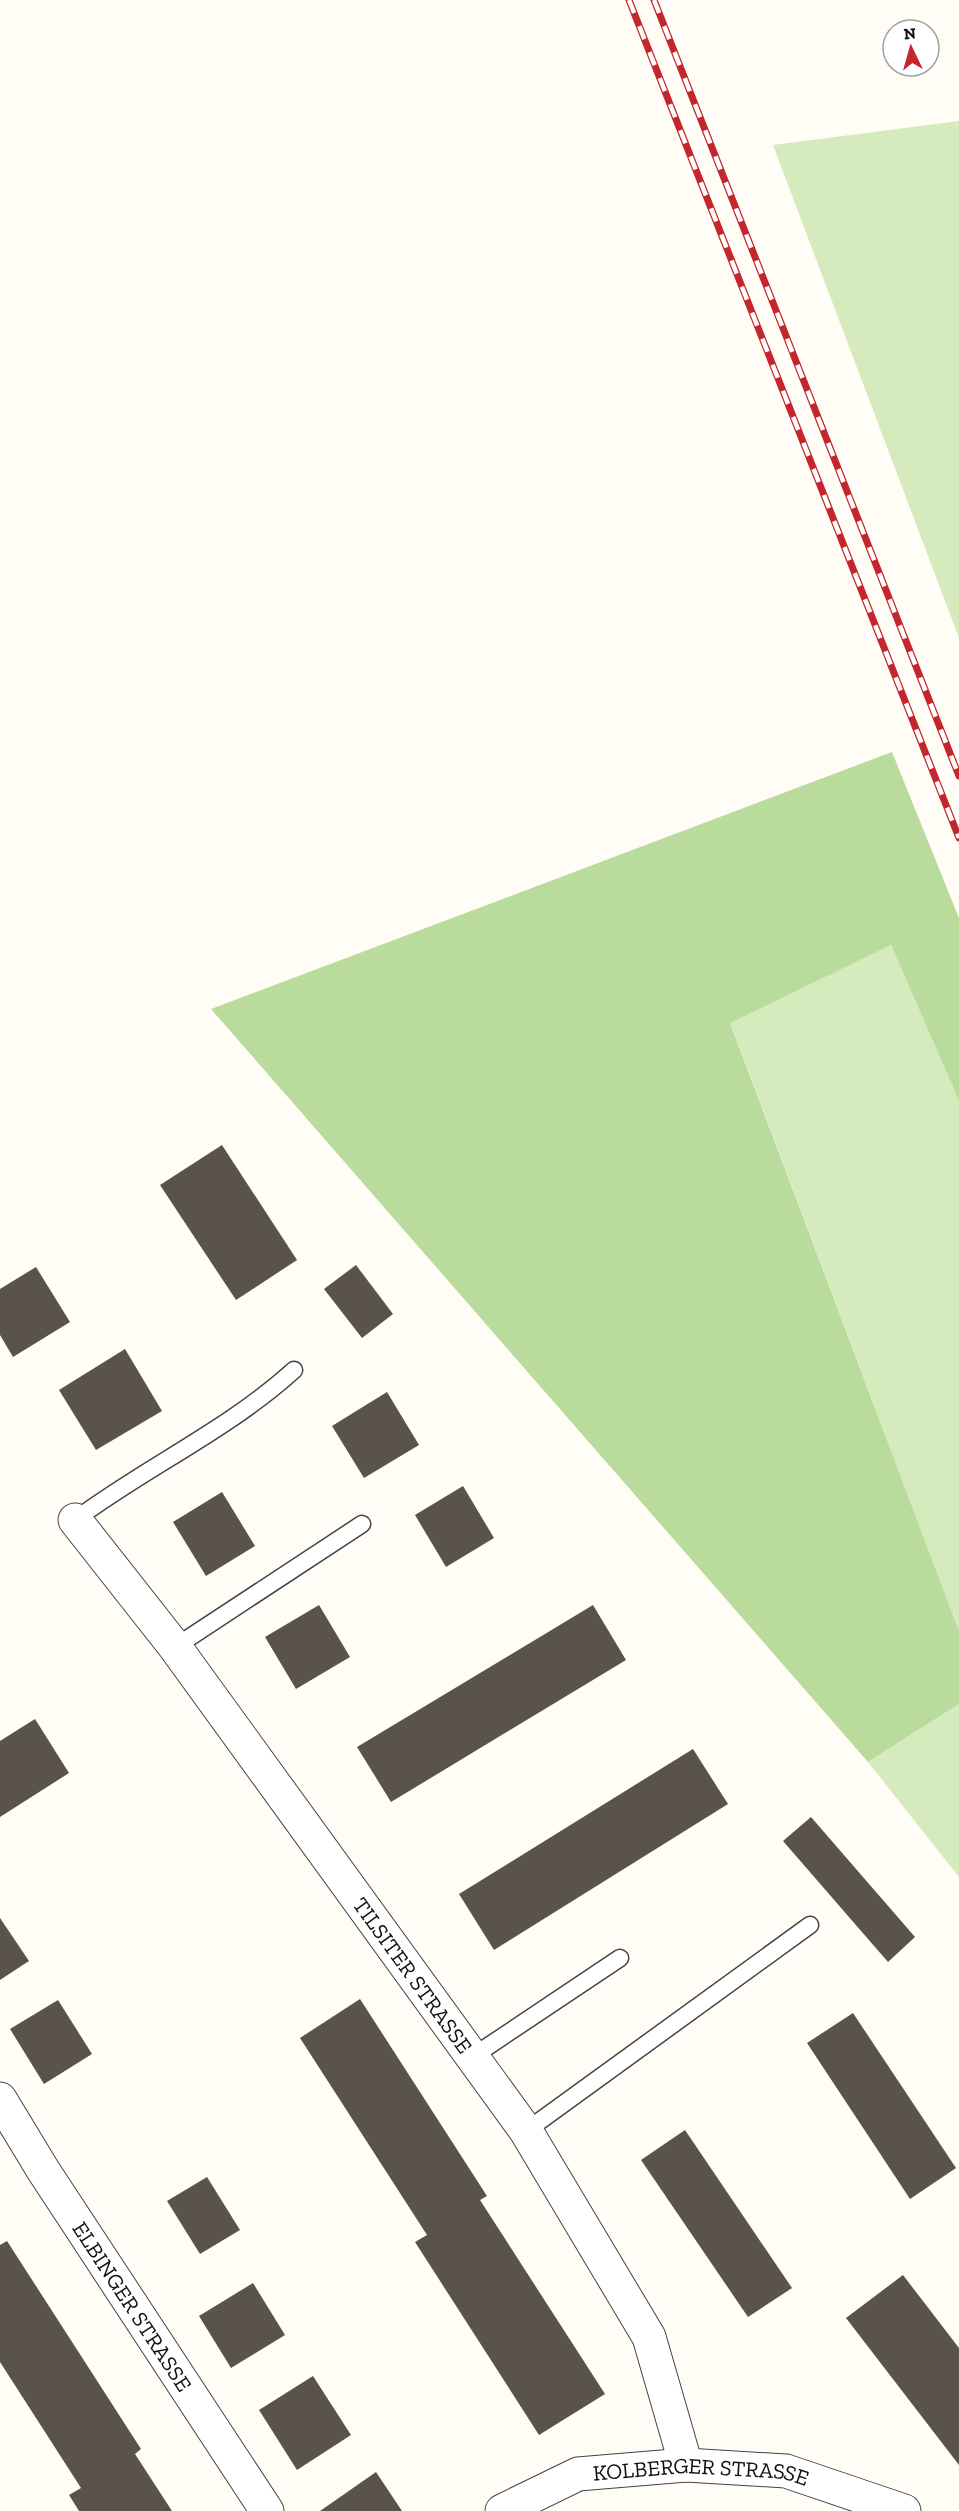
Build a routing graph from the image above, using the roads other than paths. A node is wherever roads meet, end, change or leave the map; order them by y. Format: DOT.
graph roads {
  1 [pos="294,1370"];
  2 [pos="75,1520"];
  3 [pos="362,1524"];
  4 [pos="174,1647"];
  5 [pos="810,1925"];
  6 [pos="620,1958"];
  7 [pos="472,2056"];
  8 [pos="0,2099"];
  9 [pos="526,2131"];
  10 [pos="686,2465"];
  11 [pos="267,2511"];
  12 [pos="502,2511"];
  13 [pos="904,2511"];
  1 -- 2 [label="lane"];
  2 -- 4 [label="street, TILSITER STRASSE"];
  3 -- 4 [label="lane"];
  4 -- 7 [label="street, TILSITER STRASSE"];
  5 -- 9 [label="lane"];
  6 -- 7 [label="lane"];
  7 -- 9 [label="street, TILSITER STRASSE"];
  8 -- 11 [label="street, ELBINGER STRASSE"];
  9 -- 10 [label="street, TILSITER STRASSE"];
  10 -- 12 [label="street, KOLBERGER STRASSE"];
  10 -- 13 [label="street, KOLBERGER STRASSE"];
}
